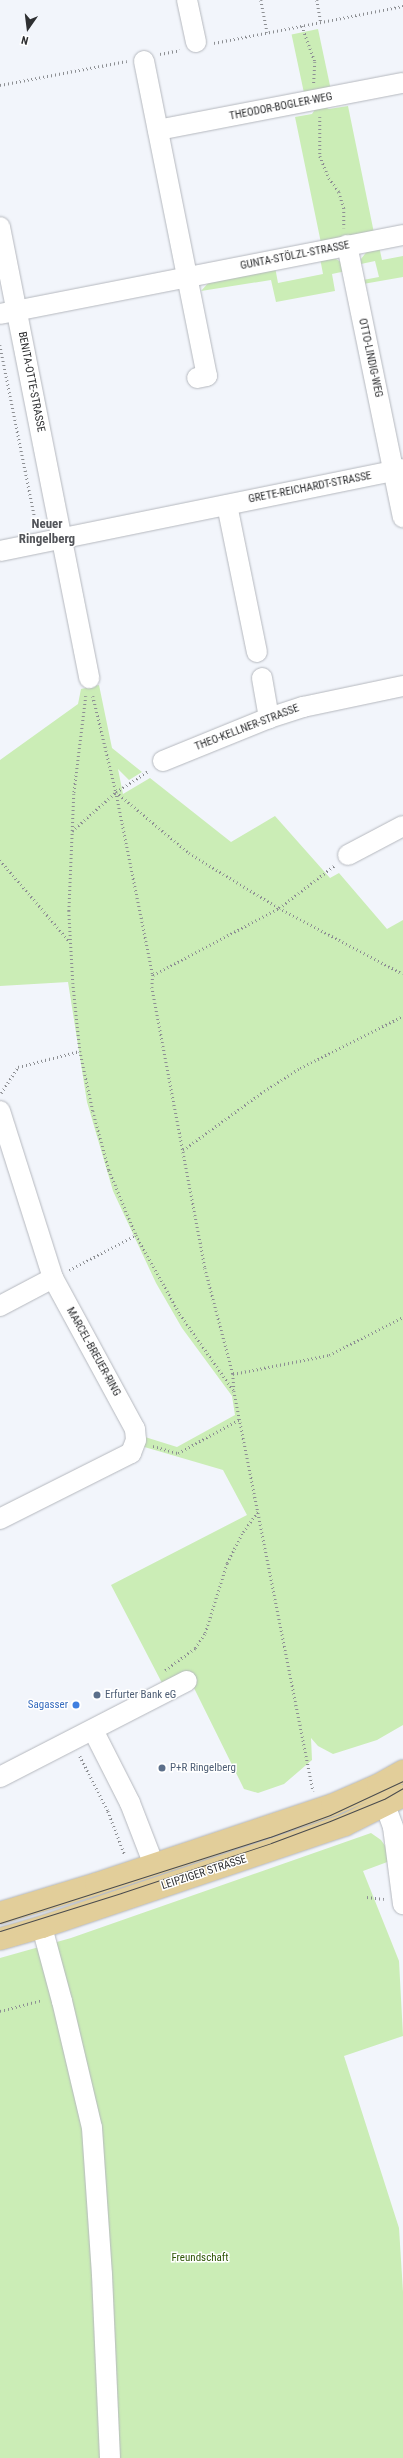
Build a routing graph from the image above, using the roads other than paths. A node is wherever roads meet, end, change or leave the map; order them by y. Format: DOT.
graph roads {
  1 [pos="187,0"];
  2 [pos="196,42"];
  3 [pos="144,61"];
  4 [pos="403,83"];
  5 [pos="158,130"];
  6 [pos="0,227"];
  7 [pos="403,235"];
  8 [pos="346,245"];
  9 [pos="186,277"];
  10 [pos="9,312"];
  11 [pos="197,378"];
  12 [pos="399,470"];
  13 [pos="227,505"];
  14 [pos="403,517"];
  15 [pos="62,538"];
  16 [pos="0,551"];
  17 [pos="257,652"];
  18 [pos="89,678"];
  19 [pos="262,678"];
  20 [pos="403,686"];
  21 [pos="269,718"];
  22 [pos="163,761"];
  23 [pos="403,826"];
  24 [pos="348,855"];
  25 [pos="0,1111"];
  26 [pos="54,1278"];
  27 [pos="0,1306"];
  28 [pos="0,1519"];
  29 [pos="187,1681"];
  30 [pos="93,1730"];
  31 [pos="403,1771"];
  32 [pos="0,1777"];
  33 [pos="389,1795"];
  34 [pos="400,1844"];
  35 [pos="154,1865"];
  36 [pos="403,1904"];
  37 [pos="0,1913"];
  38 [pos="42,1927"];
  39 [pos="0,1939"];
  40 [pos="110,2458"];
  1 -- 2 [label="street"];
  3 -- 5 [label="street"];
  4 -- 5 [label="street, THEODOR-BOGLER-WEG"];
  5 -- 9 [label="street"];
  6 -- 10 [label="street, BENITA-OTTE-STRASSE"];
  7 -- 8 [label="street, GUNTA-STÖLZL-STRASSE"];
  8 -- 9 [label="street, GUNTA-STÖLZL-STRASSE"];
  8 -- 12 [label="street, OTTO-LINDIG-WEG"];
  9 -- 10 [label="street, GUNTA-STÖLZL-STRASSE"];
  9 -- 11 [label="street"];
  10 -- 15 [label="street, BENITA-OTTE-STRASSE"];
  12 -- 13 [label="street, GRETE-REICHARDT-STRASSE"];
  12 -- 14 [label="street"];
  13 -- 15 [label="street, GRETE-REICHARDT-STRASSE"];
  13 -- 17 [label="street"];
  15 -- 16 [label="street, GRETE-REICHARDT-STRASSE"];
  15 -- 18 [label="street"];
  19 -- 21 [label="street"];
  20 -- 21 [label="street, THEO-KELLNER-STRASSE"];
  21 -- 22 [label="street, THEO-KELLNER-STRASSE"];
  23 -- 24 [label="street"];
  25 -- 26 [label="street, MARCEL-BREUER-RING"];
  26 -- 27 [label="street"];
  26 -- 28 [label="street, MARCEL-BREUER-RING"];
  29 -- 30 [label="street"];
  30 -- 32 [label="street"];
  30 -- 35 [label="street"];
  31 -- 33 [label="main road, LEIPZIGER STRASSE"];
  33 -- 34 [label="street"];
  33 -- 35 [label="main road, LEIPZIGER STRASSE"];
  33 -- 38 [label="main road, LEIPZIGER STRASSE"];
  34 -- 36 [label="street"];
  35 -- 37 [label="main road, LEIPZIGER STRASSE"];
  38 -- 39 [label="main road, LEIPZIGER STRASSE"];
  38 -- 40 [label="street"];
}
